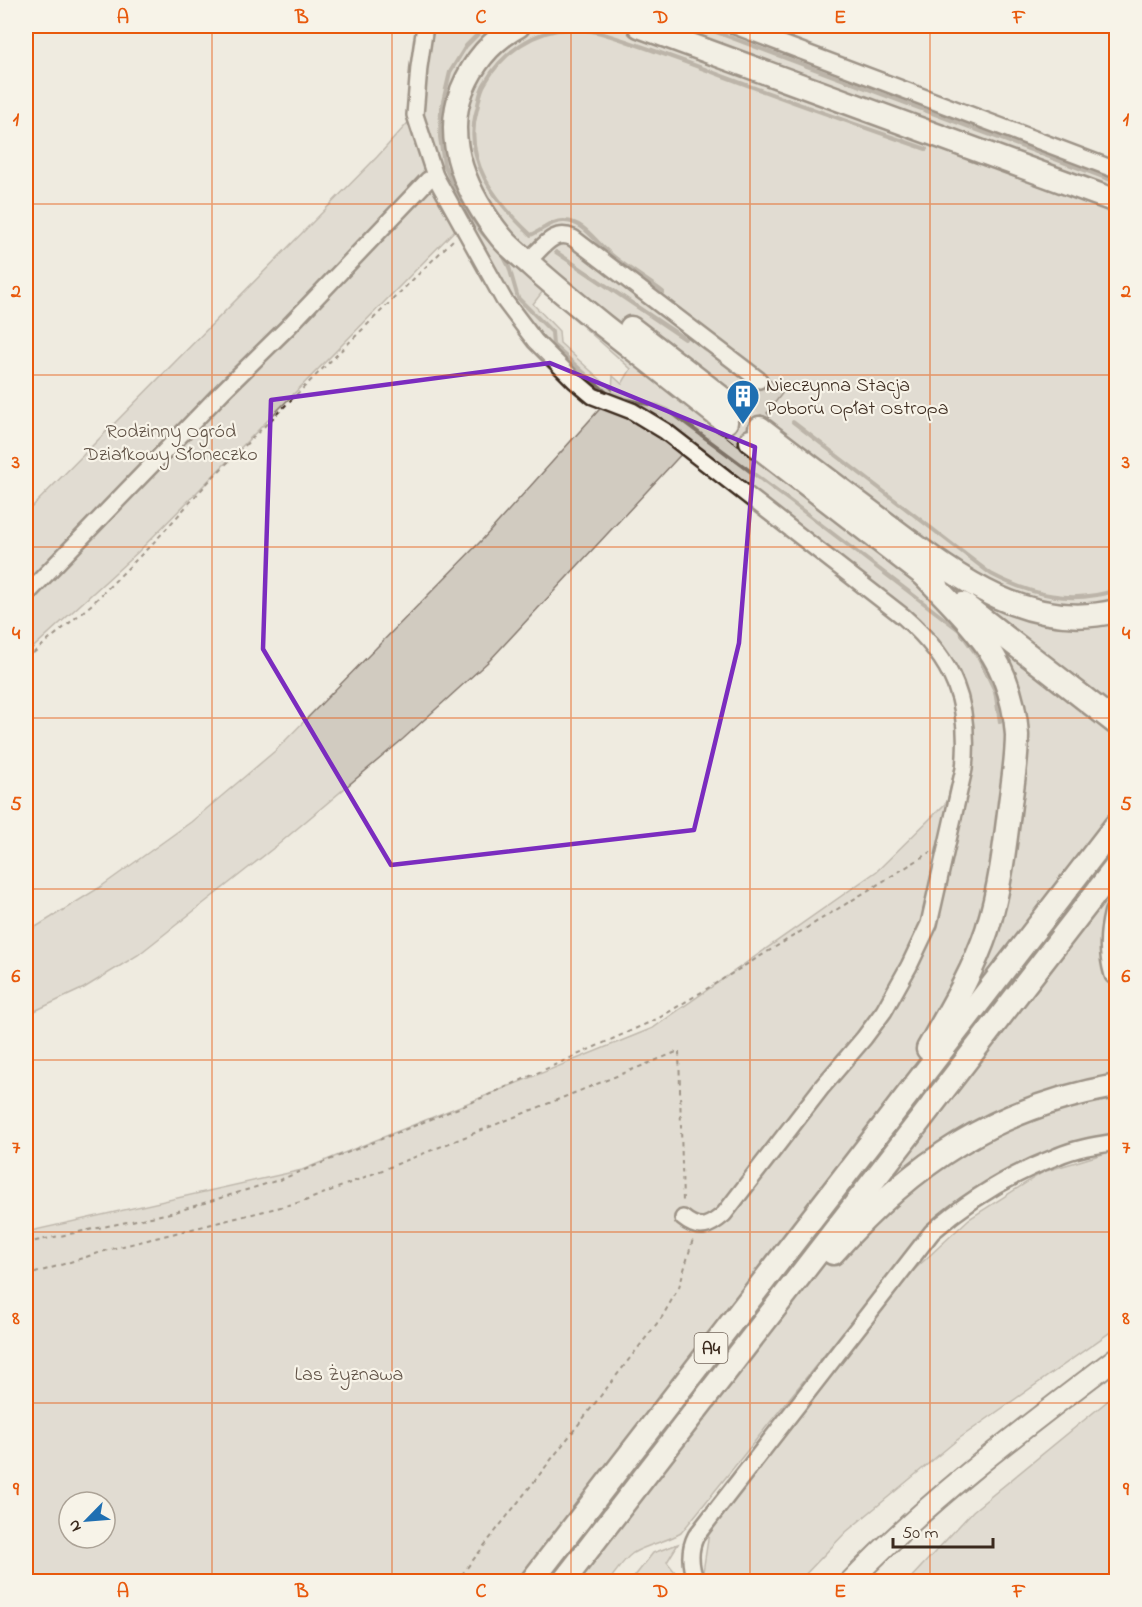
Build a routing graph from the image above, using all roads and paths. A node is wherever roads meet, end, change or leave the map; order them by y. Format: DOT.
graph roads {
  1 [pos="425,26"];
  2 [pos="518,26"];
  3 [pos="639,26"];
  4 [pos="735,26"];
  5 [pos="1116,170"];
  6 [pos="435,176"];
  7 [pos="1116,201"];
  8 [pos="482,210"];
  9 [pos="464,229"];
  10 [pos="535,254"];
  11 [pos="759,380"];
  12 [pos="756,434"];
  13 [pos="936,573"];
  14 [pos="26,595"];
  15 [pos="1116,611"];
  16 [pos="26,659"];
  17 [pos="1116,706"];
  18 [pos="1116,723"];
  19 [pos="1116,825"];
  20 [pos="946,842"];
  21 [pos="1116,867"];
  22 [pos="1116,913"];
  23 [pos="1116,973"];
  24 [pos="1116,1086"];
  25 [pos="891,1115"];
  26 [pos="1116,1142"];
  27 [pos="683,1218"];
  28 [pos="701,1226"];
  29 [pos="26,1243"];
  30 [pos="26,1276"];
  31 [pos="773,1310"];
  32 [pos="1116,1358"];
  33 [pos="456,1581"];
  34 [pos="531,1581"];
  35 [pos="562,1581"];
  36 [pos="696,1581"];
  37 [pos="849,1581"];
  1 -- 6 [label="lane"];
  2 -- 8 [label="highway"];
  3 -- 7 [label="highway"];
  4 -- 5 [label="lane"];
  6 -- 9 [label="lane"];
  6 -- 14 [label="lane"];
  8 -- 10 [label="highway"];
  8 -- 10 [label="highway"];
  9 -- 16 [label="path"];
  9 -- 20 [label="lane"];
  10 -- 11 [label="lane"];
  12 -- 13 [label="highway"];
  13 -- 15 [label="highway"];
  13 -- 17 [label="highway"];
  13 -- 18 [label="highway"];
  13 -- 25 [label="highway"];
  19 -- 25 [label="highway, A4"];
  20 -- 28 [label="lane"];
  20 -- 29 [label="path"];
  21 -- 31 [label="highway, A4"];
  22 -- 23 [label="highway"];
  24 -- 31 [label="highway"];
  25 -- 34 [label="highway, A4"];
  26 -- 36 [label="lane"];
  27 -- 28 [label="lane"];
  27 -- 30 [label="path"];
  28 -- 33 [label="path"];
  31 -- 35 [label="highway, A4"];
  32 -- 37 [label="main road"];
}
